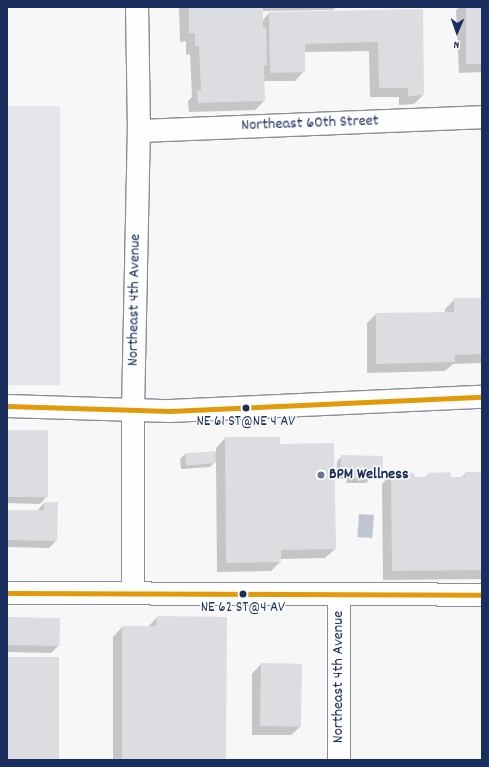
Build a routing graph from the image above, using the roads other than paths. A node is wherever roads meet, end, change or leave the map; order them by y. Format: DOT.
graph roads {
  1 [pos="137,7"];
  2 [pos="482,116"];
  3 [pos="139,131"];
  4 [pos="482,397"];
  5 [pos="7,406"];
  6 [pos="133,410"];
  7 [pos="7,593"];
  8 [pos="132,593"];
  9 [pos="339,594"];
  10 [pos="482,595"];
  11 [pos="339,760"];
  1 -- 3 [label="street, Northeast 4th Avenue"];
  2 -- 3 [label="street, Northeast 60th Street"];
  3 -- 6 [label="street, Northeast 4th Avenue"];
  4 -- 6 [label="street"];
  5 -- 6 [label="street"];
  6 -- 8 [label="street, Northeast 4th Avenue"];
  7 -- 8 [label="street"];
  8 -- 9 [label="street"];
  9 -- 10 [label="street"];
  9 -- 11 [label="street, Northeast 4th Avenue"];
}
